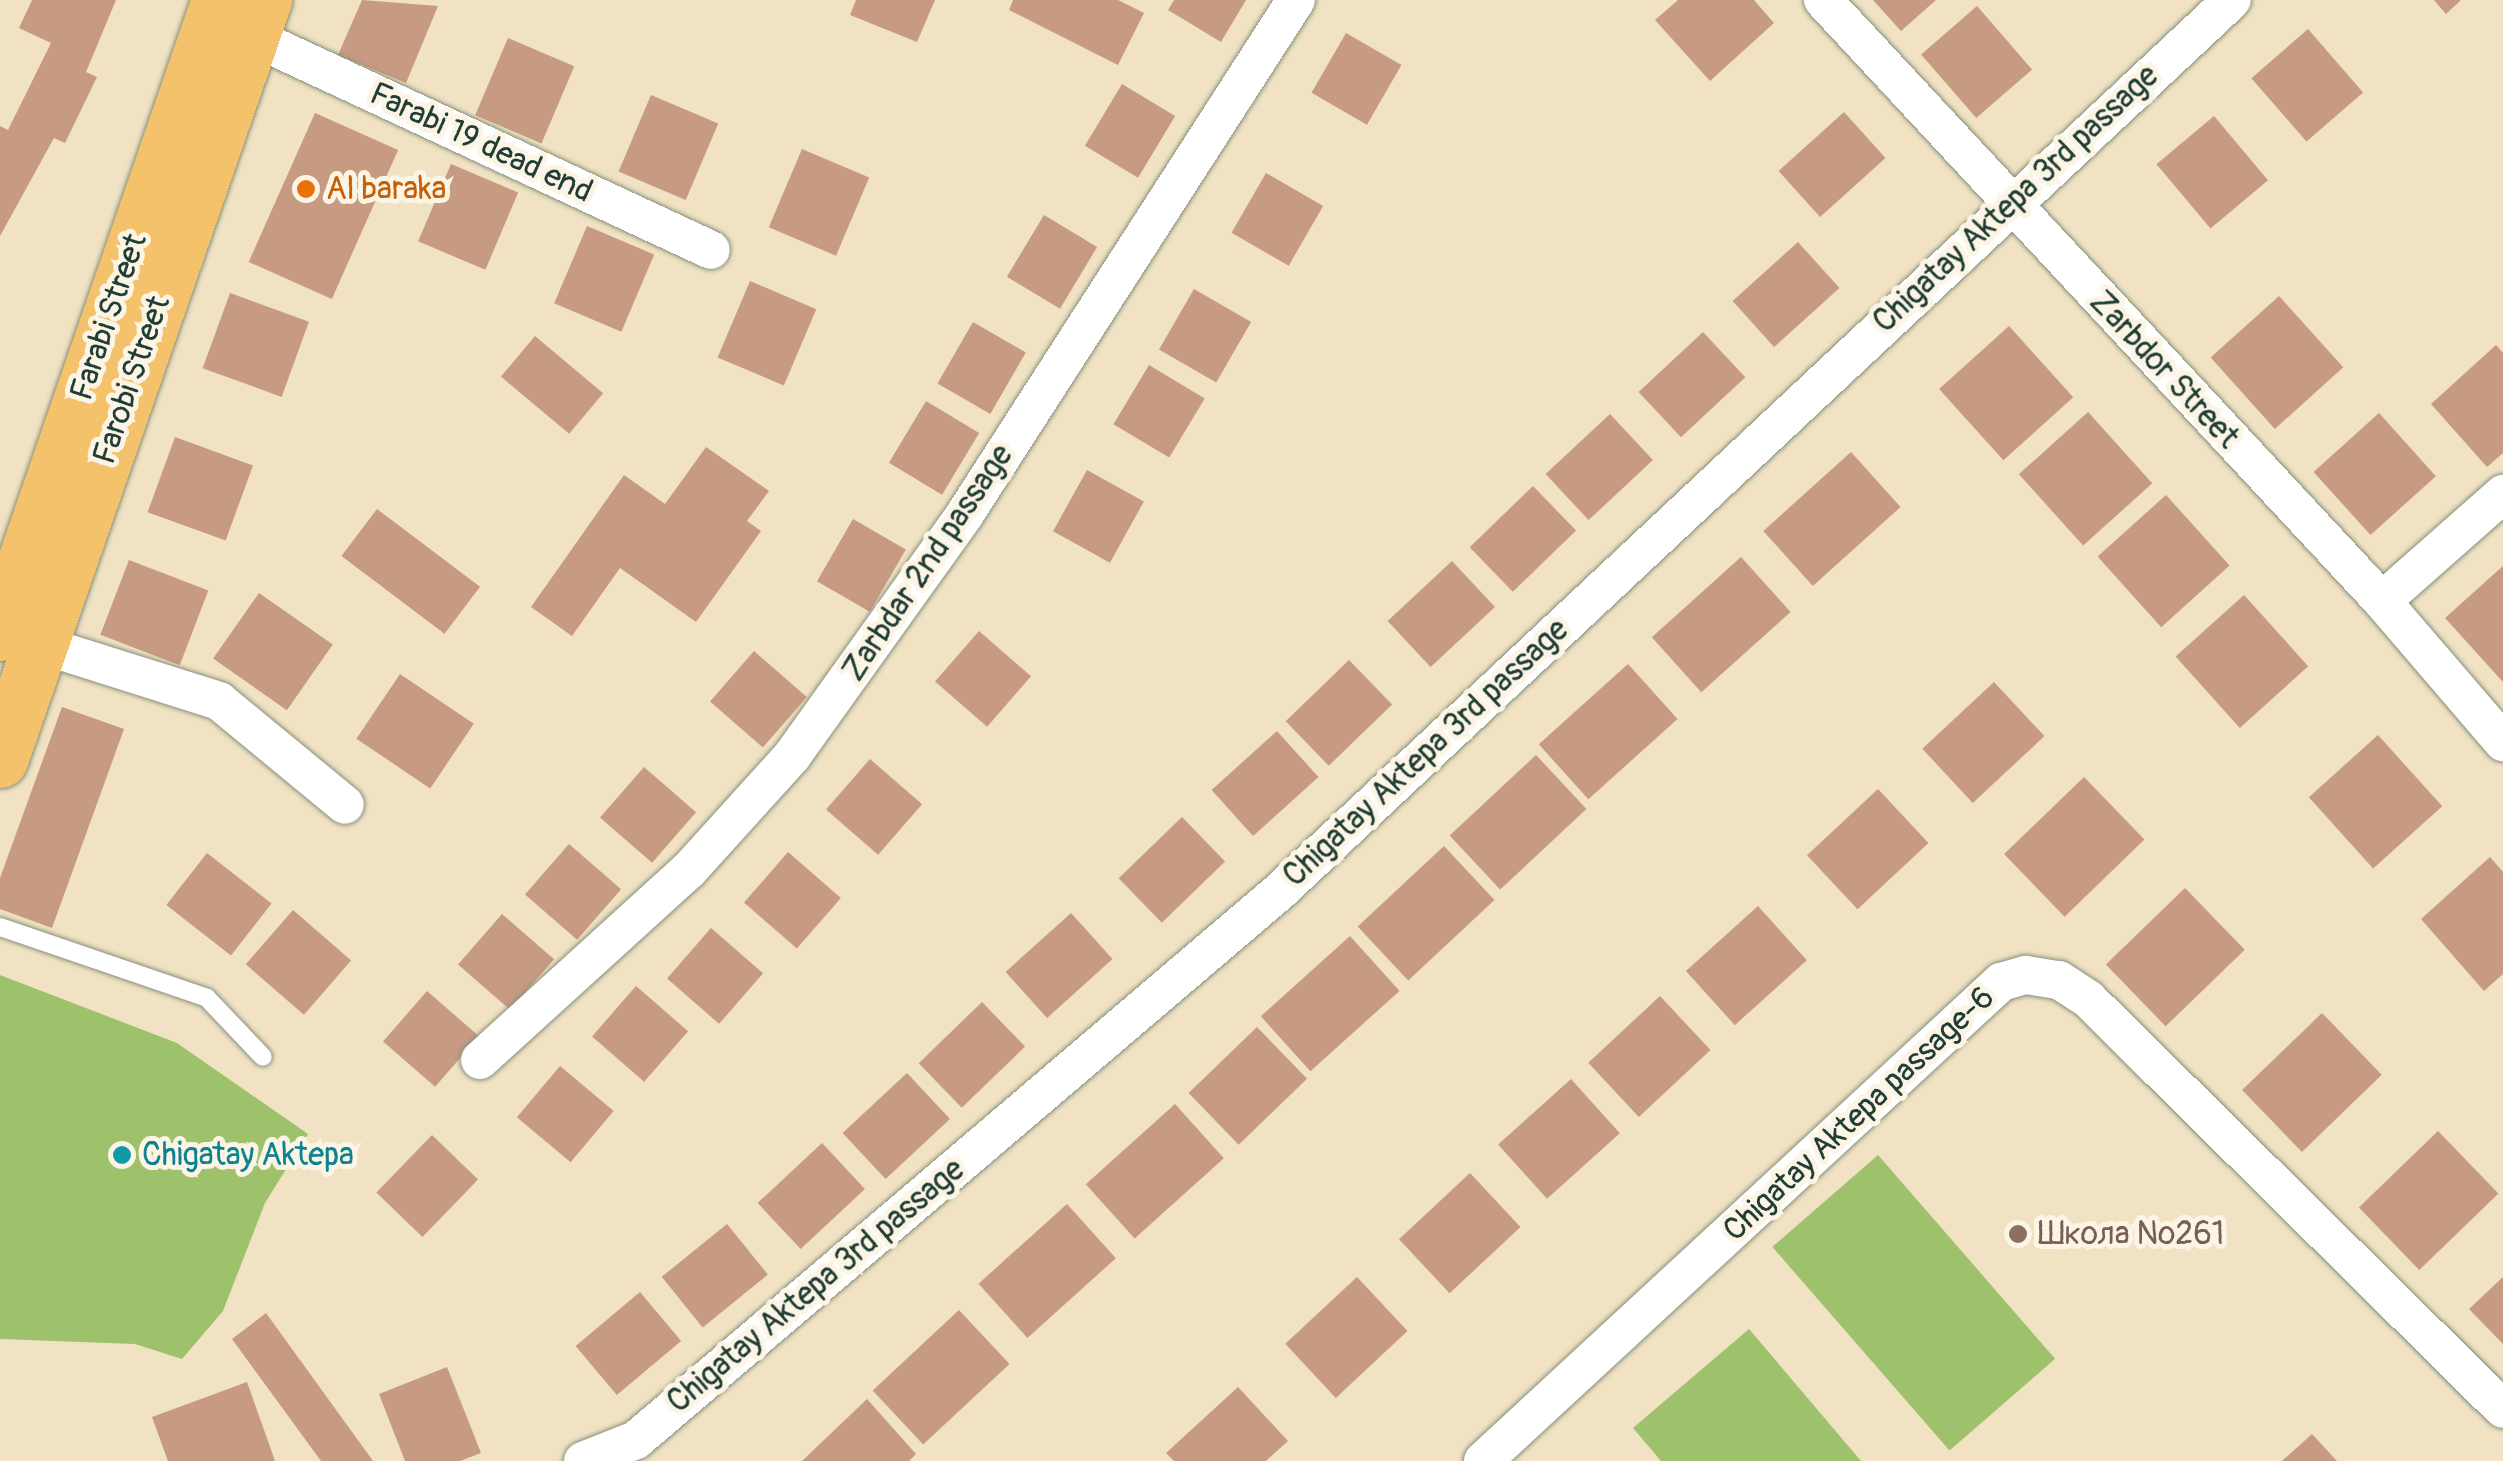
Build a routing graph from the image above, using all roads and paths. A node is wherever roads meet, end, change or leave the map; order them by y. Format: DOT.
graph roads {
  1 [pos="1296,0"];
  2 [pos="1823,0"];
  3 [pos="2232,0"];
  4 [pos="244,12"];
  5 [pos="2008,205"];
  6 [pos="711,250"];
  7 [pos="2503,494"];
  8 [pos="2382,602"];
  9 [pos="16,631"];
  10 [pos="2503,742"];
  11 [pos="0,760"];
  12 [pos="345,806"];
  13 [pos="0,927"];
  14 [pos="263,1057"];
  15 [pos="480,1060"];
  16 [pos="2503,1409"];
  17 [pos="645,1450"];
  18 [pos="583,1461"];
  19 [pos="1483,1461"];
  1 -- 15 [label="street, Zarbdar 2nd passage"];
  2 -- 5 [label="street, Zarbdor Street"];
  3 -- 5 [label="street, Chigatay Aktepa 3rd passage"];
  4 -- 6 [label="street, Farabi 19 dead end"];
  4 -- 9 [label="main road, Farobi Street"];
  4 -- 9 [label="main road, Farabi Street"];
  5 -- 8 [label="street, Zarbdor Street"];
  5 -- 17 [label="street, Chigatay Aktepa 3rd passage"];
  7 -- 8 [label="street"];
  8 -- 10 [label="street, Zarbdor Street"];
  9 -- 11 [label="main road, Farobi Street"];
  9 -- 12 [label="street"];
  13 -- 14 [label="lane"];
  16 -- 19 [label="street, Chigatay Aktepa passage-6"];
  17 -- 18 [label="street, Chigatay Aktepa 3rd passage"];
}
